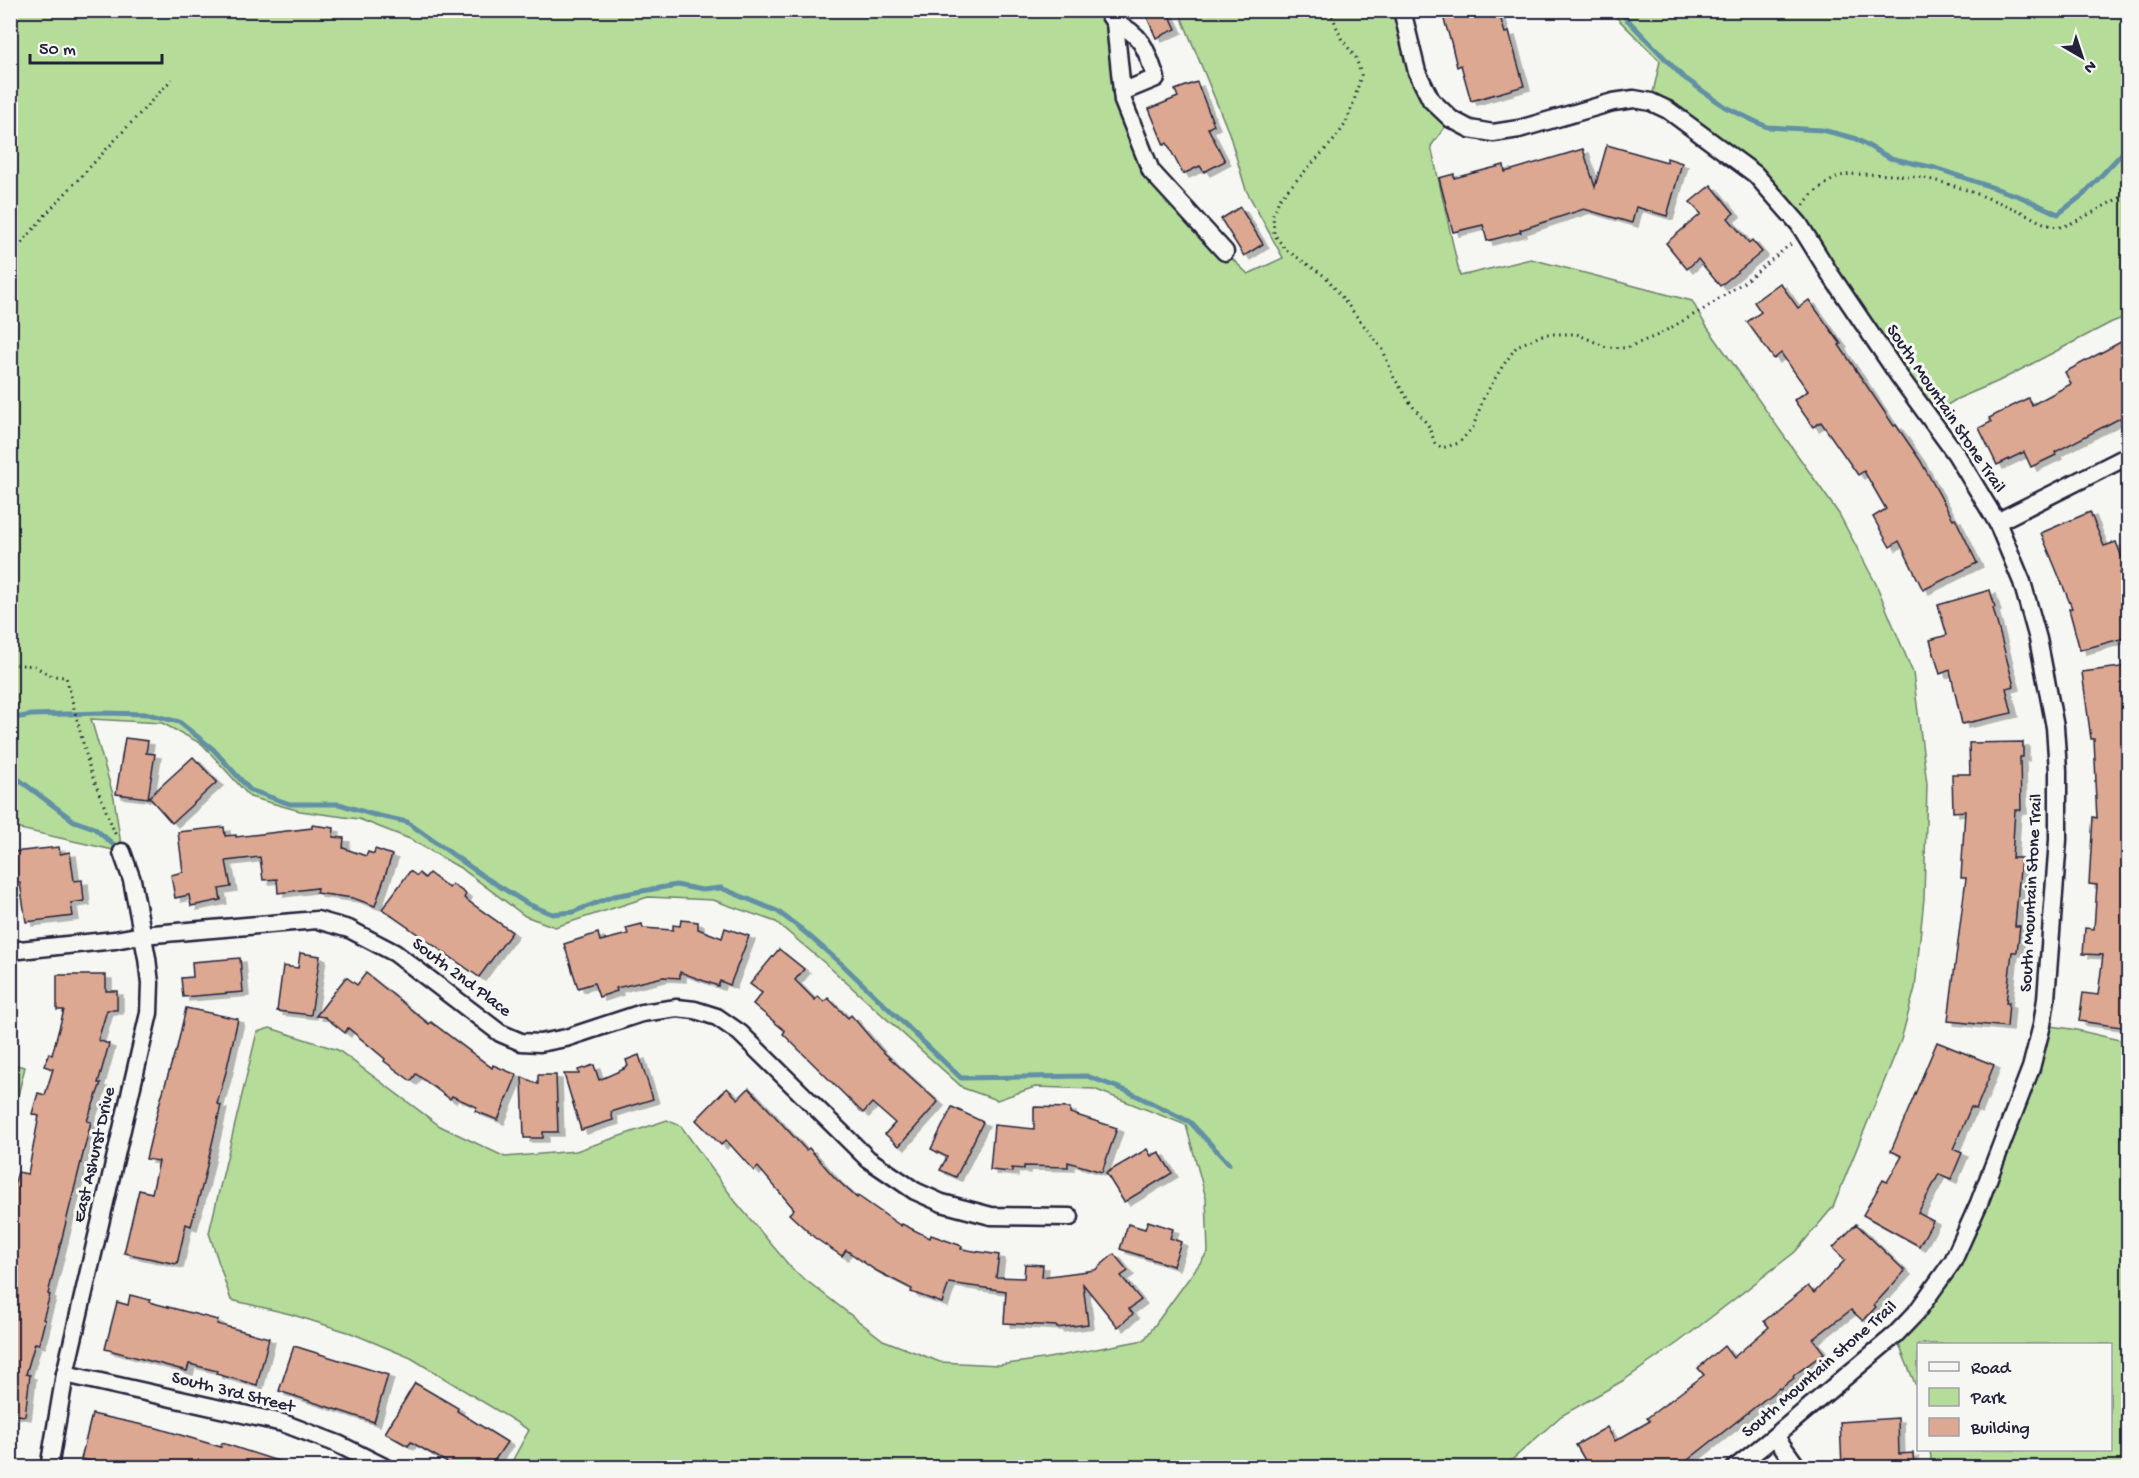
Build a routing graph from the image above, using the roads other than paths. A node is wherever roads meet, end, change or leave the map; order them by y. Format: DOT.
graph roads {
  1 [pos="1402,10"];
  2 [pos="1110,17"];
  3 [pos="1122,92"];
  4 [pos="1225,252"];
  5 [pos="2128,456"];
  6 [pos="1997,522"];
  7 [pos="122,852"];
  8 [pos="142,935"];
  9 [pos="10,951"];
  10 [pos="1070,1217"];
  11 [pos="65,1374"];
  12 [pos="1775,1436"];
  13 [pos="50,1467"];
  14 [pos="386,1467"];
  15 [pos="1735,1467"];
  16 [pos="1798,1467"];
  1 -- 6 [label="street, South Mountain Stone Trail"];
  2 -- 3 [label="street"];
  2 -- 3 [label="street"];
  3 -- 4 [label="street"];
  5 -- 6 [label="street"];
  6 -- 12 [label="street, South Mountain Stone Trail"];
  7 -- 8 [label="street, East Ashurst Drive"];
  8 -- 9 [label="street, South 2nd Place"];
  8 -- 10 [label="street, South 2nd Place"];
  8 -- 11 [label="street, East Ashurst Drive"];
  11 -- 13 [label="street, East Ashurst Drive"];
  11 -- 14 [label="street, South 3rd Street"];
  12 -- 15 [label="street, South Mountain Stone Trail"];
  12 -- 16 [label="street"];
}
